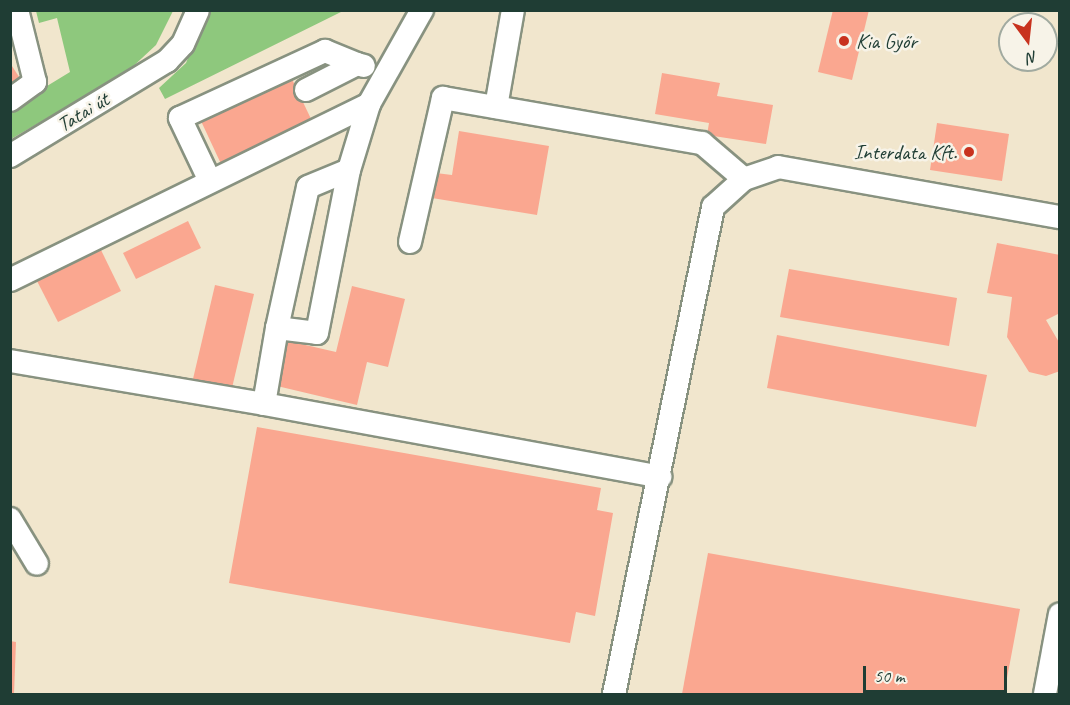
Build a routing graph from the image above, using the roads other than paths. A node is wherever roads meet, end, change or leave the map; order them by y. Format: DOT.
graph roads {
  1 [pos="184,10"];
  2 [pos="198,10"];
  3 [pos="422,10"];
  4 [pos="513,10"];
  5 [pos="14,11"];
  6 [pos="357,64"];
  7 [pos="155,68"];
  8 [pos="385,75"];
  9 [pos="306,90"];
  10 [pos="10,100"];
  11 [pos="369,104"];
  12 [pos="496,107"];
  13 [pos="10,156"];
  14 [pos="349,170"];
  15 [pos="744,179"];
  16 [pos="210,181"];
  17 [pos="1059,218"];
  18 [pos="410,243"];
  19 [pos="10,280"];
  20 [pos="278,328"];
  21 [pos="10,361"];
  22 [pos="264,404"];
  23 [pos="660,477"];
  24 [pos="10,519"];
  25 [pos="37,564"];
  26 [pos="1059,614"];
  27 [pos="614,694"];
  28 [pos="1045,694"];
  1 -- 7 [label="street, Tatai út"];
  2 -- 7 [label="street, Tatai út"];
  3 -- 8 [label="street"];
  4 -- 12 [label="street"];
  5 -- 10 [label="street"];
  6 -- 8 [label="street"];
  6 -- 9 [label="street"];
  6 -- 16 [label="street"];
  7 -- 13 [label="street, Tatai út"];
  8 -- 11 [label="street"];
  11 -- 14 [label="street"];
  11 -- 16 [label="street"];
  12 -- 15 [label="street"];
  12 -- 18 [label="street"];
  14 -- 20 [label="street"];
  14 -- 20 [label="street"];
  15 -- 17 [label="street"];
  15 -- 23 [label="street"];
  16 -- 19 [label="street"];
  20 -- 22 [label="street"];
  21 -- 22 [label="street"];
  22 -- 23 [label="street"];
  23 -- 27 [label="street"];
  24 -- 25 [label="street"];
  26 -- 28 [label="street"];
}
